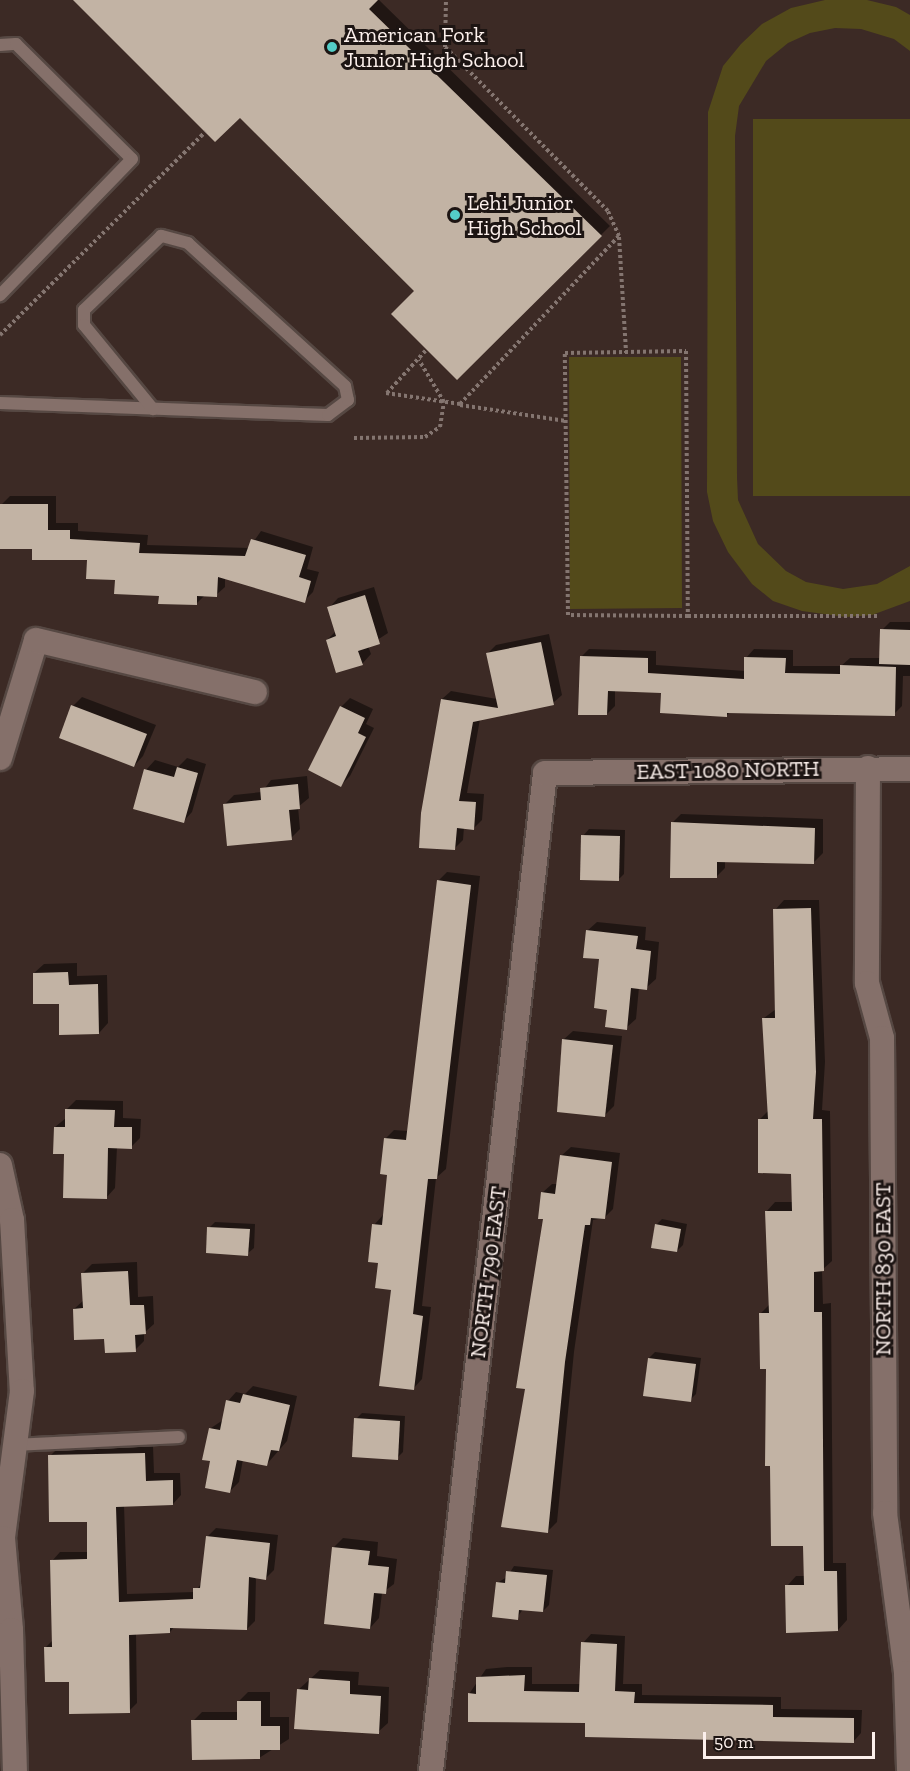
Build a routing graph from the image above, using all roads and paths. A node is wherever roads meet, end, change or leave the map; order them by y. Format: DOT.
graph roads {
  1 [pos="446,0"];
  2 [pos="0,45"];
  3 [pos="205,132"];
  4 [pos="620,236"];
  5 [pos="0,295"];
  6 [pos="0,335"];
  7 [pos="427,349"];
  8 [pos="626,352"];
  9 [pos="419,360"];
  10 [pos="444,402"];
  11 [pos="0,404"];
  12 [pos="460,404"];
  13 [pos="153,409"];
  14 [pos="566,421"];
  15 [pos="354,438"];
  16 [pos="688,616"];
  17 [pos="877,616"];
  18 [pos="255,692"];
  19 [pos="0,758"];
  20 [pos="868,768"];
  21 [pos="910,769"];
  22 [pos="545,773"];
  23 [pos="0,1165"];
  24 [pos="179,1437"];
  25 [pos="14,1445"];
  26 [pos="15,1771"];
  27 [pos="431,1771"];
  28 [pos="909,1771"];
  1 -- 4 [label="path"];
  2 -- 5 [label="lane"];
  3 -- 6 [label="path"];
  4 -- 8 [label="path"];
  4 -- 12 [label="path"];
  7 -- 9 [label="path"];
  8 -- 14 [label="path"];
  8 -- 16 [label="path"];
  9 -- 10 [label="path"];
  9 -- 10 [label="path"];
  10 -- 12 [label="path"];
  10 -- 15 [label="path"];
  11 -- 13 [label="lane"];
  12 -- 14 [label="path"];
  13 -- 13 [label="lane"];
  14 -- 16 [label="path"];
  16 -- 17 [label="path"];
  18 -- 19 [label="street"];
  20 -- 21 [label="street, EAST 1080 NORTH"];
  20 -- 22 [label="street, EAST 1080 NORTH"];
  20 -- 28 [label="street, NORTH 830 EAST"];
  22 -- 27 [label="street, NORTH 790 EAST"];
  23 -- 25 [label="street"];
  24 -- 25 [label="lane"];
  25 -- 26 [label="street"];
}
